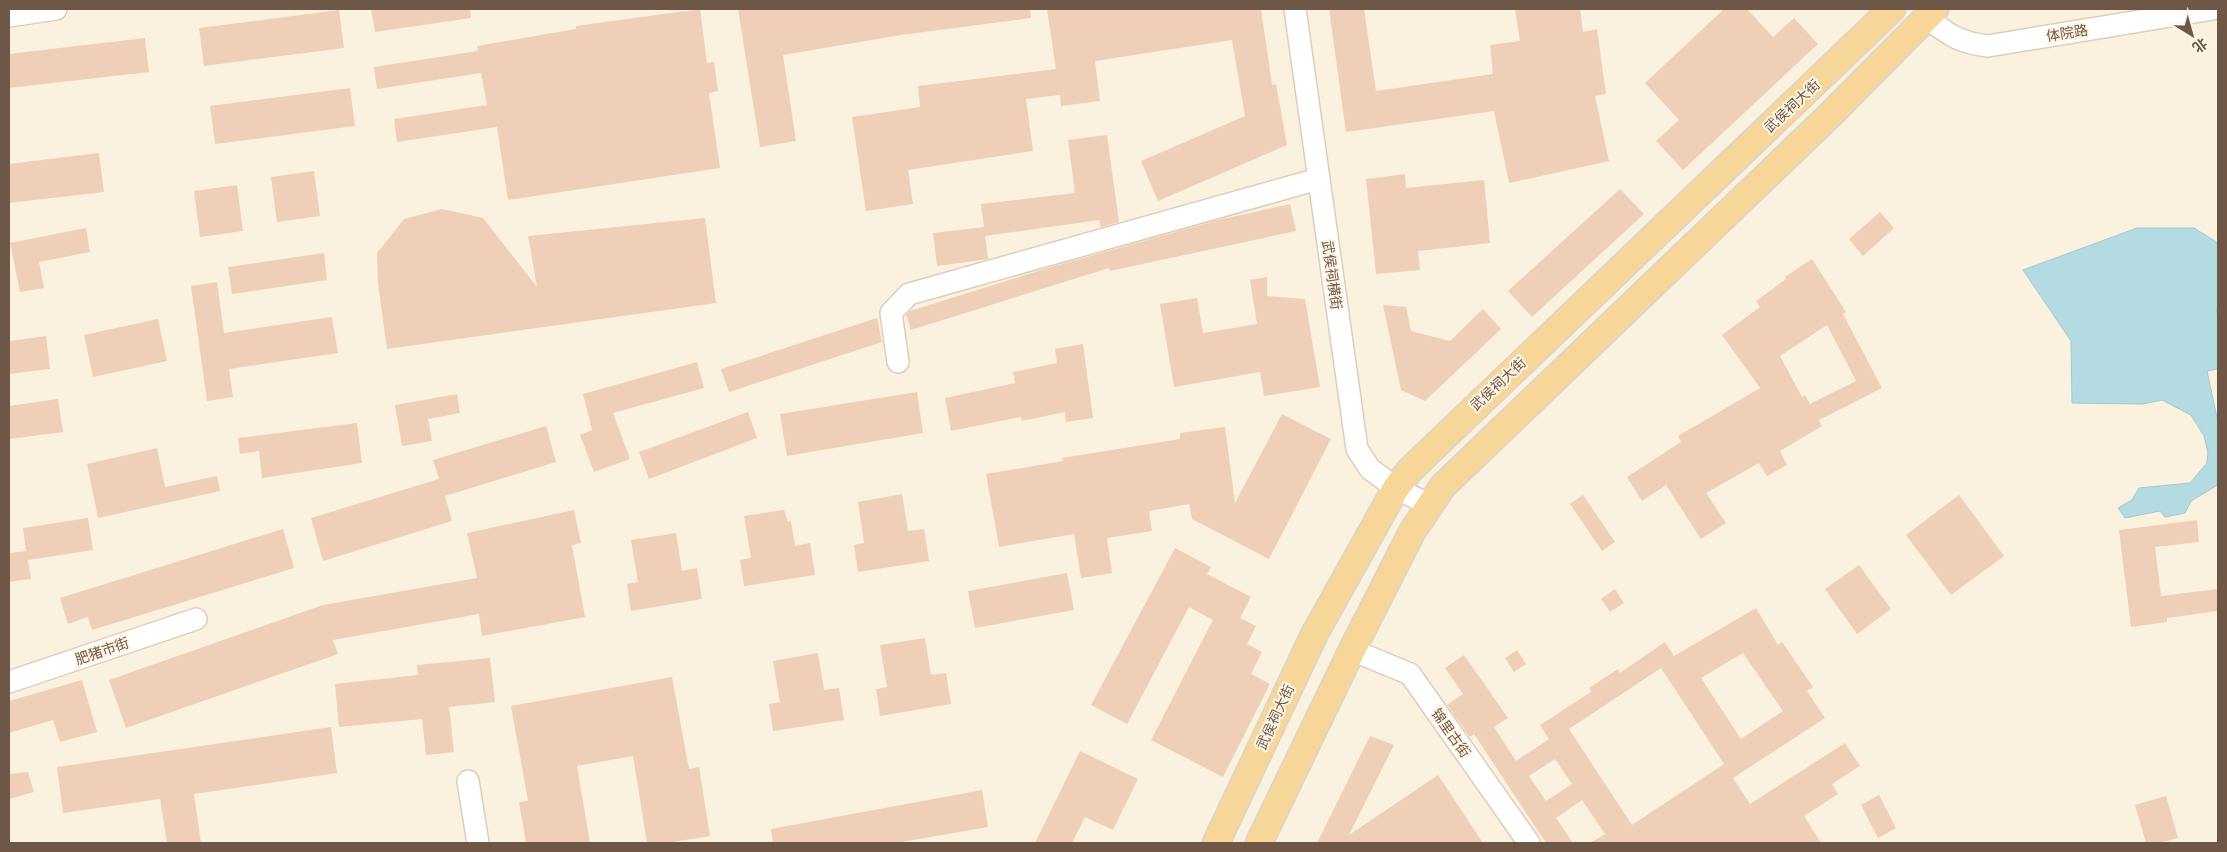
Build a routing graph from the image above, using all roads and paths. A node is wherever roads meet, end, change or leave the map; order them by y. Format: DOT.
graph roads {
  1 [pos="56,9"];
  2 [pos="1295,9"];
  3 [pos="1892,9"];
  4 [pos="2213,9"];
  5 [pos="1931,13"];
  6 [pos="9,16"];
  7 [pos="1318,179"];
  8 [pos="898,362"];
  9 [pos="1396,488"];
  10 [pos="1429,505"];
  11 [pos="196,619"];
  12 [pos="1352,650"];
  13 [pos="9,682"];
  14 [pos="468,781"];
  15 [pos="478,843"];
  16 [pos="1216,843"];
  17 [pos="1259,843"];
  18 [pos="1529,843"];
  1 -- 6 [label="street"];
  2 -- 7 [label="street, 武侯祠横街"];
  3 -- 9 [label="main road, 武侯祠大街"];
  4 -- 5 [label="street, 体院路"];
  5 -- 10 [label="main road"];
  7 -- 8 [label="street"];
  7 -- 9 [label="street, 武侯祠横街"];
  9 -- 10 [label="street, 武侯祠横街"];
  9 -- 16 [label="main road, 武侯祠大街"];
  10 -- 12 [label="main road"];
  11 -- 13 [label="street, 肥猪市街"];
  12 -- 17 [label="main road"];
  12 -- 18 [label="street, 锦里古街"];
  14 -- 15 [label="street"];
}
